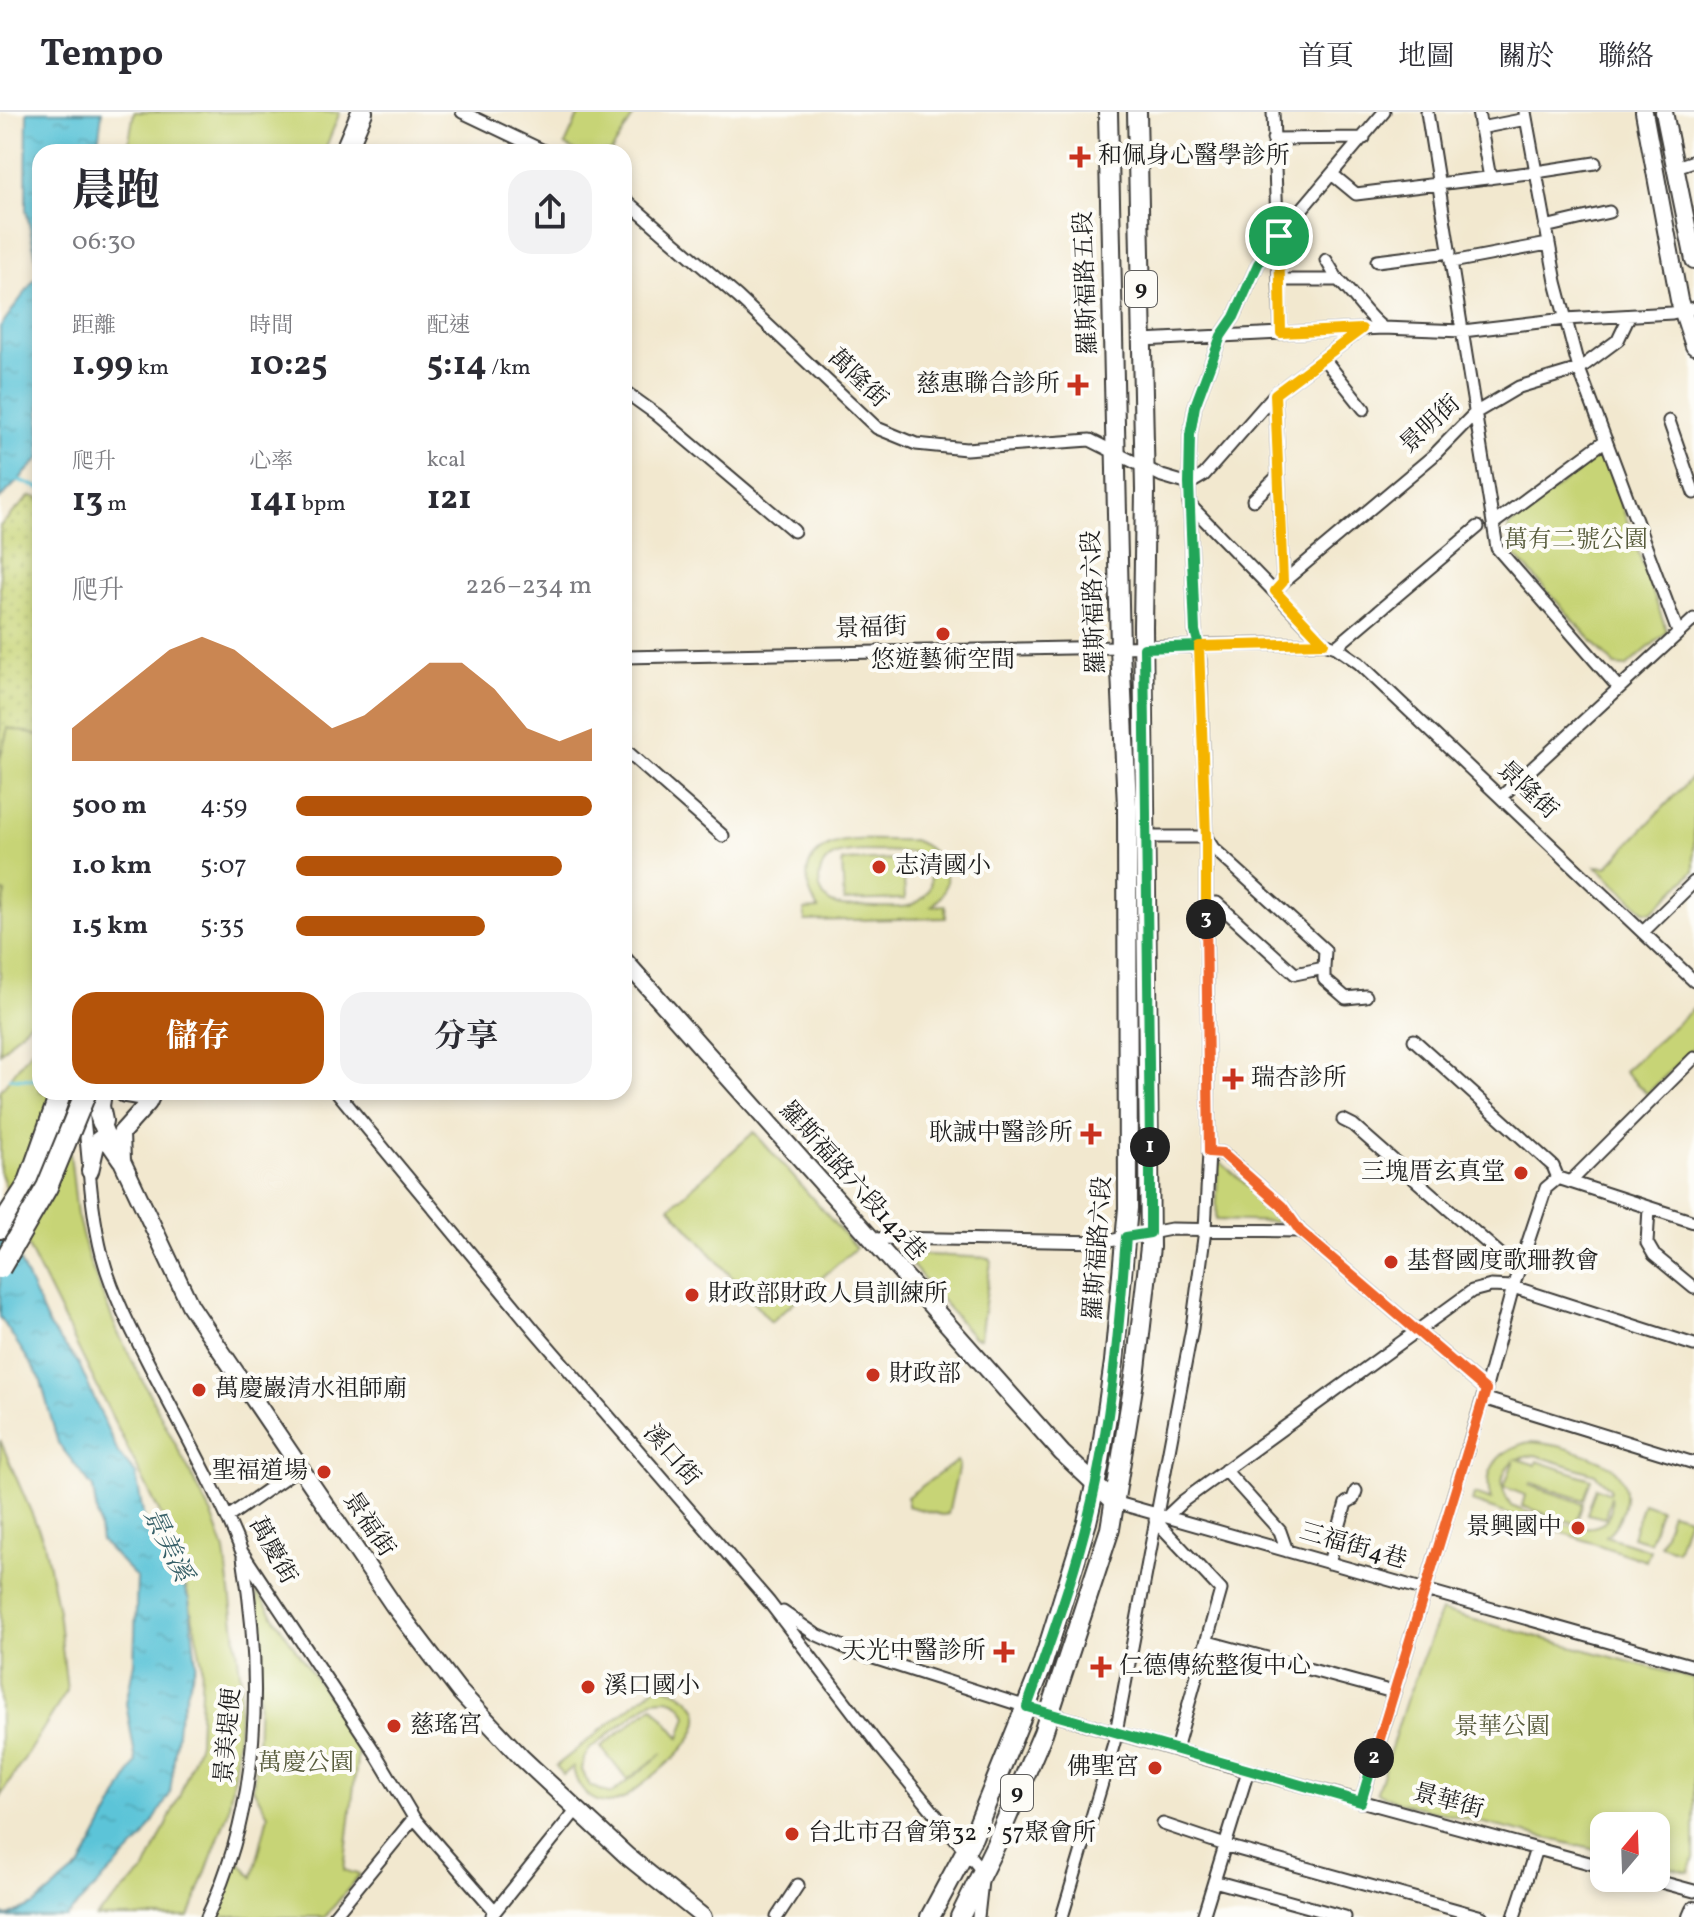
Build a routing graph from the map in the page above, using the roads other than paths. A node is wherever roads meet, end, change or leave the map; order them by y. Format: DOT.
graph roads {
  1 [pos="360,112"];
  2 [pos="371,112"];
  3 [pos="462,112"];
  4 [pos="1108,112"];
  5 [pos="1137,112"];
  6 [pos="1273,112"];
  7 [pos="1384,112"];
  8 [pos="1427,112"];
  9 [pos="1478,112"];
  10 [pos="1644,112"];
  11 [pos="1667,113"];
  12 [pos="1525,116"];
  13 [pos="1480,128"];
  14 [pos="1364,138"];
  15 [pos="1273,139"];
  16 [pos="346,144"];
  17 [pos="358,144"];
  18 [pos="529,144"];
  19 [pos="1694,161"];
  20 [pos="1595,163"];
  21 [pos="1676,167"];
  22 [pos="1536,172"];
  23 [pos="1333,175"];
  24 [pos="1490,178"];
  25 [pos="1440,184"];
  26 [pos="632,206"];
  27 [pos="1609,212"];
  28 [pos="1545,227"];
  29 [pos="1279,236"];
  30 [pos="1548,244"];
  31 [pos="1451,257"];
  32 [pos="1326,260"];
  33 [pos="1694,260"];
  34 [pos="1377,261"];
  35 [pos="1279,280"];
  36 [pos="1338,280"];
  37 [pos="1689,309"];
  38 [pos="1629,317"];
  39 [pos="1565,319"];
  40 [pos="1383,328"];
  41 [pos="1362,329"];
  42 [pos="1463,331"];
  43 [pos="1281,333"];
  44 [pos="1221,336"];
  45 [pos="1142,340"];
  46 [pos="1694,346"];
  47 [pos="1324,359"];
  48 [pos="1579,369"];
  49 [pos="1275,394"];
  50 [pos="632,397"];
  51 [pos="1364,409"];
  52 [pos="1475,413"];
  53 [pos="1669,421"];
  54 [pos="1606,440"];
  55 [pos="1114,452"];
  56 [pos="1145,466"];
  57 [pos="1277,477"];
  58 [pos="1189,484"];
  59 [pos="1694,493"];
  60 [pos="1253,500"];
  61 [pos="1189,504"];
  62 [pos="1494,523"];
  63 [pos="1478,527"];
  64 [pos="794,531"];
  65 [pos="1279,586"];
  66 [pos="1694,619"];
  67 [pos="1678,632"];
  68 [pos="1330,645"];
  69 [pos="1199,646"];
  70 [pos="1120,648"];
  71 [pos="1144,648"];
  72 [pos="632,657"];
  73 [pos="1618,687"];
  74 [pos="632,756"];
  75 [pos="1501,797"];
  76 [pos="723,836"];
  77 [pos="1147,837"];
  78 [pos="1206,837"];
  79 [pos="1694,882"];
  80 [pos="1206,903"];
  81 [pos="1643,932"];
  82 [pos="1324,968"];
  83 [pos="632,969"];
  84 [pos="1694,981"];
  85 [pos="1366,996"];
  86 [pos="1414,1040"];
  87 [pos="1694,1058"];
  88 [pos="58,1100"];
  89 [pos="81,1100"];
  90 [pos="85,1100"];
  91 [pos="89,1100"];
  92 [pos="100,1100"];
  93 [pos="149,1100"];
  94 [pos="344,1100"];
  95 [pos="1343,1120"];
  96 [pos="102,1121"];
  97 [pos="110,1144"];
  98 [pos="1209,1152"];
  99 [pos="122,1161"];
  100 [pos="90,1171"];
  101 [pos="1564,1180"];
  102 [pos="1649,1208"];
  103 [pos="1694,1222"];
  104 [pos="0,1228"];
  105 [pos="1205,1230"];
  106 [pos="1300,1231"];
  107 [pos="1150,1233"];
  108 [pos="1126,1237"];
  109 [pos="873,1240"];
  110 [pos="0,1268"];
  111 [pos="1518,1270"];
  112 [pos="1513,1287"];
  113 [pos="1694,1288"];
  114 [pos="1418,1332"];
  115 [pos="1694,1345"];
  116 [pos="1484,1394"];
  117 [pos="1694,1463"];
  118 [pos="300,1467"];
  119 [pos="1225,1470"];
  120 [pos="1095,1487"];
  121 [pos="1356,1491"];
  122 [pos="1114,1502"];
  123 [pos="228,1517"];
  124 [pos="1159,1517"];
  125 [pos="1287,1551"];
  126 [pos="242,1552"];
  127 [pos="1329,1563"];
  128 [pos="1425,1590"];
  129 [pos="769,1602"];
  130 [pos="1208,1642"];
  131 [pos="1694,1666"];
  132 [pos="1393,1692"];
  133 [pos="1027,1707"];
  134 [pos="1050,1714"];
  135 [pos="1116,1733"];
  136 [pos="1176,1749"];
  137 [pos="1248,1771"];
  138 [pos="1361,1802"];
  139 [pos="577,1809"];
  140 [pos="414,1818"];
  141 [pos="1163,1824"];
  142 [pos="1225,1845"];
  143 [pos="1536,1849"];
  144 [pos="965,1854"];
  145 [pos="1590,1863"];
  146 [pos="983,1872"];
  147 [pos="1214,1881"];
  148 [pos="1670,1884"];
  149 [pos="798,1885"];
  150 [pos="1694,1891"];
  151 [pos="1694,1910"];
  152 [pos="493,1914"];
  153 [pos="207,1917"];
  154 [pos="333,1917"];
  155 [pos="703,1917"];
  156 [pos="777,1917"];
  157 [pos="930,1917"];
  158 [pos="960,1917"];
  159 [pos="978,1917"];
  160 [pos="1062,1917"];
  161 [pos="1203,1917"];
  162 [pos="1345,1917"];
  163 [pos="1482,1917"];
  164 [pos="1514,1917"];
  165 [pos="1691,1917"];
  1 -- 16 [label="highway"];
  2 -- 17 [label="street"];
  3 -- 18 [label="street"];
  4 -- 55 [label="main road, 羅斯福路五段 / 9"];
  5 -- 45 [label="main road, 9"];
  6 -- 15 [label="street"];
  7 -- 14 [label="street"];
  8 -- 25 [label="street"];
  9 -- 13 [label="street"];
  10 -- 37 [label="street"];
  11 -- 21 [label="street"];
  12 -- 13 [label="street"];
  12 -- 22 [label="street"];
  13 -- 24 [label="street"];
  14 -- 15 [label="street"];
  14 -- 23 [label="street"];
  15 -- 29 [label="street"];
  19 -- 21 [label="street"];
  20 -- 22 [label="street"];
  21 -- 33 [label="street"];
  22 -- 24 [label="street"];
  22 -- 28 [label="street"];
  23 -- 25 [label="street"];
  23 -- 29 [label="street"];
  24 -- 25 [label="street"];
  25 -- 31 [label="street"];
  26 -- 55 [label="street, 萬隆街"];
  27 -- 28 [label="street"];
  28 -- 30 [label="street"];
  29 -- 35 [label="street"];
  29 -- 44 [label="street"];
  30 -- 31 [label="street"];
  30 -- 39 [label="street"];
  31 -- 34 [label="street"];
  31 -- 42 [label="street"];
  32 -- 36 [label="street"];
  35 -- 36 [label="street"];
  35 -- 43 [label="street"];
  36 -- 40 [label="street"];
  37 -- 38 [label="street"];
  37 -- 46 [label="street"];
  38 -- 39 [label="street"];
  38 -- 48 [label="street, 景明街"];
  39 -- 42 [label="street"];
  39 -- 48 [label="street"];
  40 -- 41 [label="street"];
  40 -- 42 [label="street"];
  41 -- 43 [label="street"];
  41 -- 47 [label="street"];
  42 -- 52 [label="street"];
  43 -- 44 [label="street"];
  44 -- 45 [label="street"];
  44 -- 58 [label="street"];
  45 -- 56 [label="main road, 9"];
  47 -- 49 [label="street"];
  47 -- 51 [label="street"];
  48 -- 52 [label="street, 景明街"];
  48 -- 54 [label="street"];
  49 -- 57 [label="street"];
  49 -- 58 [label="street"];
  50 -- 64 [label="street"];
  52 -- 62 [label="street"];
  52 -- 65 [label="street, 景明街"];
  53 -- 59 [label="street"];
  54 -- 62 [label="street"];
  54 -- 67 [label="street"];
  55 -- 56 [label="street"];
  55 -- 70 [label="main road, 羅斯福路六段 / 9"];
  56 -- 58 [label="street"];
  56 -- 71 [label="main road, 羅斯福路六段 / 9"];
  57 -- 60 [label="street"];
  57 -- 65 [label="street"];
  58 -- 61 [label="street"];
  61 -- 65 [label="street, 景隆街"];
  61 -- 69 [label="street"];
  62 -- 73 [label="street"];
  63 -- 68 [label="street"];
  65 -- 68 [label="street, 景隆街"];
  66 -- 67 [label="street"];
  67 -- 73 [label="street"];
  68 -- 69 [label="street"];
  68 -- 75 [label="street, 景隆街"];
  69 -- 71 [label="street"];
  69 -- 78 [label="street"];
  70 -- 71 [label="street"];
  70 -- 72 [label="street, 景福街"];
  70 -- 108 [label="main road, 羅斯福路六段 / 9"];
  71 -- 77 [label="main road, 羅斯福路六段 / 9"];
  73 -- 75 [label="street"];
  74 -- 76 [label="street"];
  75 -- 81 [label="street, 景隆街"];
  77 -- 78 [label="street"];
  77 -- 107 [label="main road, 羅斯福路六段 / 9"];
  78 -- 80 [label="street"];
  78 -- 82 [label="street"];
  79 -- 81 [label="street"];
  80 -- 82 [label="street"];
  80 -- 98 [label="street"];
  81 -- 84 [label="street, 景隆街"];
  82 -- 85 [label="street"];
  83 -- 109 [label="street, 羅斯福路六段142巷"];
  86 -- 101 [label="street"];
  87 -- 101 [label="street, 三福街4巷"];
  88 -- 104 [label="highway"];
  89 -- 110 [label="highway, bridge"];
  90 -- 100 [label="street, 萬慶街"];
  91 -- 96 [label="street, 景福街"];
  92 -- 96 [label="highway"];
  93 -- 99 [label="street"];
  94 -- 129 [label="street, 溪口街"];
  95 -- 111 [label="street"];
  96 -- 97 [label="street, 景福街"];
  97 -- 99 [label="street, 景福街"];
  97 -- 100 [label="street"];
  98 -- 105 [label="street"];
  98 -- 106 [label="street"];
  99 -- 118 [label="street, 景福街"];
  100 -- 123 [label="street, 萬慶街"];
  101 -- 102 [label="street"];
  101 -- 111 [label="street, 三福街4巷"];
  102 -- 103 [label="street"];
  102 -- 113 [label="street"];
  105 -- 106 [label="street"];
  105 -- 107 [label="street"];
  105 -- 124 [label="street"];
  106 -- 114 [label="street"];
  107 -- 108 [label="street"];
  107 -- 122 [label="main road, 羅斯福路六段 / 9"];
  108 -- 109 [label="street"];
  108 -- 120 [label="main road, 羅斯福路六段 / 9"];
  109 -- 120 [label="street, 羅斯福路六段142巷"];
  111 -- 112 [label="street, 三福街4巷"];
  112 -- 114 [label="street"];
  112 -- 115 [label="street"];
  112 -- 116 [label="street, 三福街4巷"];
  114 -- 116 [label="street"];
  114 -- 119 [label="street"];
  116 -- 117 [label="street"];
  116 -- 128 [label="street, 三福街4巷"];
  118 -- 123 [label="street"];
  118 -- 139 [label="street, 景福街"];
  119 -- 124 [label="street"];
  119 -- 125 [label="street"];
  120 -- 122 [label="street, 羅斯福路六段142巷"];
  120 -- 133 [label="main road, 羅斯福路六段 / 9"];
  121 -- 127 [label="street"];
  122 -- 124 [label="street, 三福街4巷"];
  122 -- 134 [label="main road, 羅斯福路六段 / 9"];
  123 -- 126 [label="street, 萬慶街"];
  124 -- 125 [label="street, 三福街4巷"];
  124 -- 130 [label="street"];
  124 -- 135 [label="street"];
  125 -- 127 [label="street, 三福街4巷"];
  126 -- 140 [label="street, 萬慶街"];
  126 -- 153 [label="street, 景美堤便"];
  127 -- 128 [label="street, 三福街4巷"];
  128 -- 131 [label="street"];
  128 -- 132 [label="street"];
  129 -- 133 [label="street, 景華街"];
  129 -- 144 [label="street, 溪口街"];
  130 -- 132 [label="street"];
  130 -- 136 [label="street"];
  132 -- 138 [label="street"];
  133 -- 134 [label="street, 景華街"];
  133 -- 144 [label="main road, 羅斯福路六段 / 9"];
  134 -- 135 [label="street, 景華街"];
  134 -- 146 [label="main road, 羅斯福路六段 / 9"];
  135 -- 136 [label="street, 景華街"];
  135 -- 160 [label="street"];
  136 -- 137 [label="street, 景華街"];
  137 -- 138 [label="street, 景華街"];
  137 -- 142 [label="street"];
  138 -- 143 [label="street, 景華街"];
  139 -- 152 [label="street"];
  139 -- 155 [label="street, 景福街"];
  140 -- 152 [label="street, 萬慶街"];
  140 -- 154 [label="street"];
  141 -- 142 [label="street"];
  142 -- 147 [label="street"];
  142 -- 163 [label="street"];
  143 -- 145 [label="street, 景華街"];
  143 -- 164 [label="street"];
  144 -- 146 [label="street, 溪口街"];
  144 -- 157 [label="main road, 羅斯福路六段 / 9"];
  146 -- 158 [label="main road, 羅斯福路六段 / 9"];
  146 -- 159 [label="street"];
  147 -- 161 [label="street"];
  147 -- 162 [label="street"];
  148 -- 150 [label="street"];
  149 -- 156 [label="street"];
  151 -- 165 [label="street"];
}
